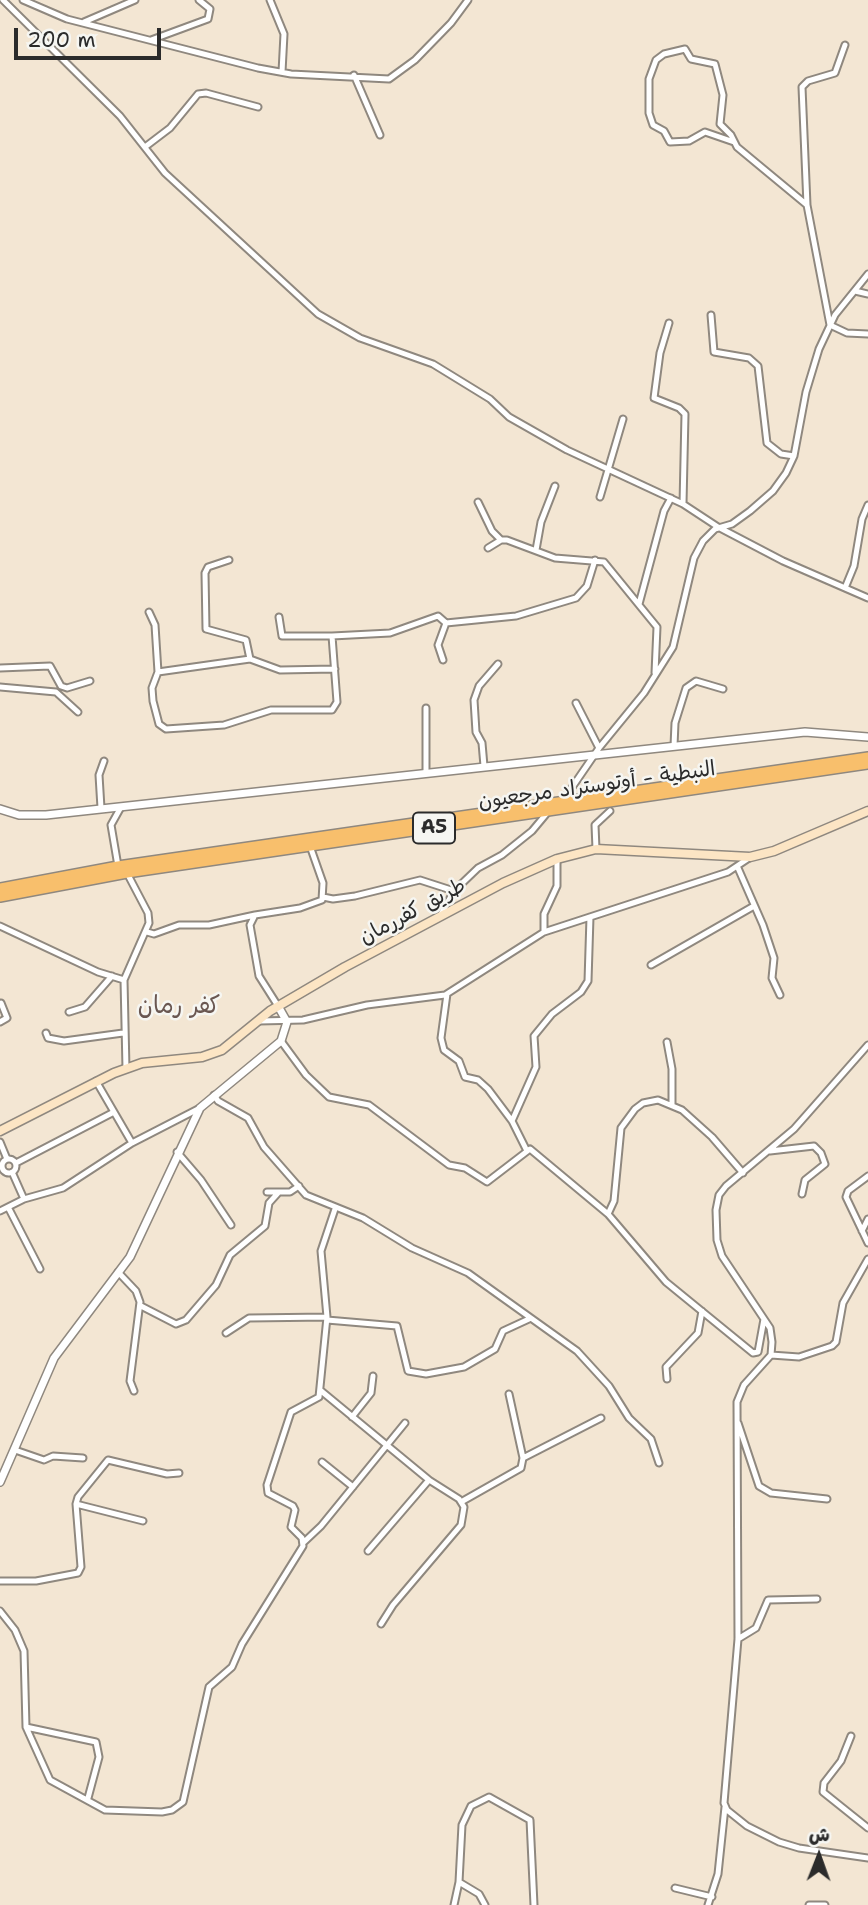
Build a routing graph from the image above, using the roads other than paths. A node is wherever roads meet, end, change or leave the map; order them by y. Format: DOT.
graph roads {
  1 [pos="4,0"];
  2 [pos="23,0"];
  3 [pos="135,0"];
  4 [pos="199,0"];
  5 [pos="270,0"];
  6 [pos="468,0"];
  7 [pos="81,23"];
  8 [pos="148,40"];
  9 [pos="845,45"];
  10 [pos="282,72"];
  11 [pos="354,75"];
  12 [pos="258,107"];
  13 [pos="380,135"];
  14 [pos="734,142"];
  15 [pos="145,148"];
  16 [pos="807,205"];
  17 [pos="868,274"];
  18 [pos="855,291"];
  19 [pos="868,294"];
  20 [pos="712,315"];
  21 [pos="669,323"];
  22 [pos="830,325"];
  23 [pos="868,334"];
  24 [pos="622,419"];
  25 [pos="794,456"];
  26 [pos="609,469"];
  27 [pos="555,486"];
  28 [pos="600,497"];
  29 [pos="671,498"];
  30 [pos="478,502"];
  31 [pos="683,504"];
  32 [pos="868,505"];
  33 [pos="719,527"];
  34 [pos="500,540"];
  35 [pos="488,548"];
  36 [pos="536,550"];
  37 [pos="595,560"];
  38 [pos="229,561"];
  39 [pos="845,588"];
  40 [pos="868,598"];
  41 [pos="639,604"];
  42 [pos="149,612"];
  43 [pos="279,617"];
  44 [pos="446,623"];
  45 [pos="331,636"];
  46 [pos="250,659"];
  47 [pos="443,660"];
  48 [pos="498,664"];
  49 [pos="0,668"];
  50 [pos="335,669"];
  51 [pos="158,672"];
  52 [pos="655,676"];
  53 [pos="90,681"];
  54 [pos="0,687"];
  55 [pos="723,689"];
  56 [pos="576,703"];
  57 [pos="426,708"];
  58 [pos="78,712"];
  59 [pos="868,737"];
  60 [pos="674,746"];
  61 [pos="597,752"];
  62 [pos="868,757"];
  63 [pos="104,761"];
  64 [pos="868,764"];
  65 [pos="484,766"];
  66 [pos="426,772"];
  67 [pos="562,802"];
  68 [pos="123,805"];
  69 [pos="101,807"];
  70 [pos="0,809"];
  71 [pos="551,810"];
  72 [pos="610,811"];
  73 [pos="868,811"];
  74 [pos="310,846"];
  75 [pos="596,849"];
  76 [pos="750,857"];
  77 [pos="557,859"];
  78 [pos="118,866"];
  79 [pos="738,868"];
  80 [pos="127,873"];
  81 [pos="0,888"];
  82 [pos="454,891"];
  83 [pos="0,897"];
  84 [pos="323,897"];
  85 [pos="754,906"];
  86 [pos="255,915"];
  87 [pos="590,917"];
  88 [pos="438,919"];
  89 [pos="0,926"];
  90 [pos="147,932"];
  91 [pos="544,932"];
  92 [pos="652,965"];
  93 [pos="111,976"];
  94 [pos="124,980"];
  95 [pos="447,994"];
  96 [pos="780,995"];
  97 [pos="1,1003"];
  98 [pos="278,1006"];
  99 [pos="69,1012"];
  100 [pos="259,1021"];
  101 [pos="0,1022"];
  102 [pos="287,1022"];
  103 [pos="46,1033"];
  104 [pos="124,1033"];
  105 [pos="281,1041"];
  106 [pos="667,1042"];
  107 [pos="868,1045"];
  108 [pos="126,1069"];
  109 [pos="96,1081"];
  110 [pos="214,1095"];
  111 [pos="672,1104"];
  112 [pos="200,1108"];
  113 [pos="114,1112"];
  114 [pos="512,1121"];
  115 [pos="0,1131"];
  116 [pos="0,1142"];
  117 [pos="132,1143"];
  118 [pos="526,1149"];
  119 [pos="770,1151"];
  120 [pos="177,1152"];
  121 [pos="7,1159"];
  122 [pos="16,1163"];
  123 [pos="1,1170"];
  124 [pos="12,1172"];
  125 [pos="743,1172"];
  126 [pos="868,1176"];
  127 [pos="299,1186"];
  128 [pos="267,1192"];
  129 [pos="278,1192"];
  130 [pos="802,1194"];
  131 [pos="24,1199"];
  132 [pos="8,1208"];
  133 [pos="335,1209"];
  134 [pos="0,1211"];
  135 [pos="608,1214"];
  136 [pos="868,1219"];
  137 [pos="231,1225"];
  138 [pos="862,1231"];
  139 [pos="868,1243"];
  140 [pos="868,1259"];
  141 [pos="40,1269"];
  142 [pos="118,1272"];
  143 [pos="141,1306"];
  144 [pos="702,1311"];
  145 [pos="327,1318"];
  146 [pos="764,1318"];
  147 [pos="529,1319"];
  148 [pos="226,1333"];
  149 [pos="771,1355"];
  150 [pos="373,1376"];
  151 [pos="667,1379"];
  152 [pos="320,1390"];
  153 [pos="134,1391"];
  154 [pos="509,1394"];
  155 [pos="352,1417"];
  156 [pos="736,1417"];
  157 [pos="601,1418"];
  158 [pos="405,1423"];
  159 [pos="388,1447"];
  160 [pos="15,1450"];
  161 [pos="82,1458"];
  162 [pos="523,1458"];
  163 [pos="322,1462"];
  164 [pos="659,1463"];
  165 [pos="179,1473"];
  166 [pos="429,1480"];
  167 [pos="0,1482"];
  168 [pos="353,1487"];
  169 [pos="827,1499"];
  170 [pos="461,1502"];
  171 [pos="76,1504"];
  172 [pos="143,1521"];
  173 [pos="304,1542"];
  174 [pos="368,1551"];
  175 [pos="0,1581"];
  176 [pos="817,1599"];
  177 [pos="0,1611"];
  178 [pos="381,1624"];
  179 [pos="738,1639"];
  180 [pos="26,1727"];
  181 [pos="851,1736"];
  182 [pos="88,1798"];
  183 [pos="725,1807"];
  184 [pos="868,1828"];
  185 [pos="868,1858"];
  186 [pos="459,1882"];
  187 [pos="675,1888"];
  188 [pos="712,1897"];
  189 [pos="454,1905"];
  190 [pos="485,1905"];
  191 [pos="534,1905"];
  192 [pos="708,1905"];
  193 [pos="809,1905"];
  194 [pos="825,1905"];
  1 -- 15 [label="street"];
  2 -- 7 [label="street"];
  3 -- 7 [label="street"];
  4 -- 8 [label="street"];
  5 -- 10 [label="street"];
  6 -- 11 [label="street"];
  7 -- 8 [label="street"];
  8 -- 10 [label="street"];
  9 -- 16 [label="street"];
  10 -- 11 [label="street"];
  11 -- 13 [label="street"];
  12 -- 15 [label="street"];
  14 -- 14 [label="street"];
  14 -- 16 [label="street"];
  15 -- 26 [label="street"];
  16 -- 22 [label="street"];
  17 -- 18 [label="street"];
  18 -- 19 [label="street"];
  18 -- 22 [label="street"];
  20 -- 25 [label="street"];
  21 -- 31 [label="street"];
  22 -- 23 [label="street"];
  22 -- 25 [label="street"];
  24 -- 26 [label="street"];
  25 -- 33 [label="street"];
  26 -- 28 [label="street"];
  26 -- 29 [label="street"];
  27 -- 36 [label="street"];
  29 -- 31 [label="street"];
  29 -- 41 [label="street"];
  30 -- 34 [label="street"];
  31 -- 33 [label="street"];
  32 -- 39 [label="street"];
  33 -- 39 [label="street"];
  33 -- 52 [label="street"];
  34 -- 35 [label="street"];
  34 -- 36 [label="street"];
  36 -- 37 [label="street"];
  37 -- 41 [label="street"];
  37 -- 44 [label="street"];
  38 -- 46 [label="street"];
  39 -- 40 [label="street"];
  41 -- 52 [label="street"];
  42 -- 51 [label="street"];
  43 -- 45 [label="street"];
  44 -- 45 [label="street"];
  44 -- 47 [label="street"];
  45 -- 50 [label="street"];
  46 -- 50 [label="street"];
  46 -- 51 [label="street"];
  48 -- 65 [label="street"];
  49 -- 53 [label="street"];
  50 -- 51 [label="street"];
  52 -- 61 [label="street"];
  54 -- 58 [label="street"];
  55 -- 60 [label="street"];
  56 -- 61 [label="street"];
  57 -- 66 [label="street"];
  59 -- 60 [label="street"];
  60 -- 61 [label="street"];
  61 -- 65 [label="street"];
  61 -- 67 [label="street"];
  62 -- 67 [label="highway, النبطية - أوتوستراد مرجعيون / A5"];
  63 -- 69 [label="street"];
  64 -- 71 [label="highway, النبطية - أوتوستراد مرجعيون / A5"];
  65 -- 66 [label="street"];
  66 -- 68 [label="street"];
  67 -- 78 [label="highway, النبطية - أوتوستراد مرجعيون / A5"];
  68 -- 69 [label="street"];
  68 -- 78 [label="street"];
  69 -- 70 [label="street"];
  71 -- 74 [label="highway, النبطية - أوتوستراد مرجعيون / A5"];
  71 -- 82 [label="street"];
  72 -- 75 [label="street"];
  73 -- 76 [label="main road, طريق كفررمان"];
  74 -- 80 [label="highway, النبطية - أوتوستراد مرجعيون / A5"];
  74 -- 84 [label="street"];
  75 -- 76 [label="main road, طريق كفررمان"];
  75 -- 77 [label="main road, طريق كفررمان"];
  76 -- 79 [label="street"];
  77 -- 88 [label="main road, طريق كفررمان"];
  77 -- 91 [label="street"];
  78 -- 81 [label="highway, النبطية - أوتوستراد مرجعيون / A5"];
  79 -- 85 [label="street"];
  79 -- 87 [label="street"];
  80 -- 83 [label="highway, النبطية - أوتوستراد مرجعيون / A5"];
  80 -- 90 [label="street"];
  82 -- 84 [label="street"];
  82 -- 88 [label="street"];
  84 -- 86 [label="street"];
  85 -- 92 [label="street"];
  85 -- 96 [label="street"];
  86 -- 90 [label="street"];
  86 -- 98 [label="street"];
  87 -- 91 [label="street"];
  87 -- 114 [label="street"];
  88 -- 98 [label="main road, طريق كفررمان"];
  89 -- 93 [label="street"];
  90 -- 94 [label="street"];
  91 -- 95 [label="street"];
  93 -- 94 [label="street"];
  93 -- 99 [label="street"];
  94 -- 104 [label="street"];
  95 -- 102 [label="street"];
  95 -- 114 [label="street"];
  97 -- 101 [label="street"];
  98 -- 100 [label="main road, طريق كفررمان"];
  98 -- 102 [label="street"];
  100 -- 102 [label="street"];
  100 -- 108 [label="main road, طريق كفررمان"];
  102 -- 105 [label="street"];
  103 -- 104 [label="street"];
  104 -- 108 [label="street"];
  105 -- 110 [label="street"];
  105 -- 118 [label="street"];
  106 -- 111 [label="street"];
  107 -- 119 [label="street"];
  108 -- 109 [label="main road, طريق كفررمان"];
  109 -- 113 [label="street"];
  109 -- 115 [label="main road, طريق كفررمان"];
  110 -- 112 [label="street"];
  110 -- 127 [label="street"];
  111 -- 125 [label="street"];
  111 -- 135 [label="street"];
  112 -- 117 [label="street"];
  112 -- 120 [label="street"];
  113 -- 117 [label="street"];
  113 -- 122 [label="street"];
  114 -- 118 [label="street"];
  116 -- 121 [label="street"];
  117 -- 131 [label="street"];
  118 -- 135 [label="street"];
  119 -- 125 [label="street"];
  119 -- 130 [label="street"];
  120 -- 137 [label="street"];
  120 -- 142 [label="street"];
  121 -- 122 [label="street"];
  121 -- 123 [label="street"];
  122 -- 124 [label="street"];
  123 -- 124 [label="street"];
  124 -- 131 [label="street"];
  125 -- 146 [label="street"];
  126 -- 138 [label="street"];
  127 -- 129 [label="street"];
  127 -- 133 [label="street"];
  128 -- 129 [label="street"];
  129 -- 143 [label="street"];
  131 -- 132 [label="street"];
  132 -- 134 [label="street"];
  132 -- 141 [label="street"];
  133 -- 145 [label="street"];
  133 -- 147 [label="street"];
  135 -- 144 [label="street"];
  136 -- 138 [label="street"];
  138 -- 139 [label="street"];
  140 -- 149 [label="street"];
  142 -- 143 [label="street"];
  142 -- 160 [label="street"];
  143 -- 153 [label="street"];
  144 -- 146 [label="street"];
  144 -- 151 [label="street"];
  145 -- 147 [label="street"];
  145 -- 148 [label="street"];
  145 -- 152 [label="street"];
  146 -- 149 [label="street"];
  147 -- 164 [label="street"];
  149 -- 156 [label="street"];
  150 -- 155 [label="street"];
  152 -- 155 [label="street"];
  152 -- 173 [label="street"];
  154 -- 162 [label="street"];
  155 -- 159 [label="street"];
  156 -- 169 [label="street"];
  156 -- 179 [label="street"];
  157 -- 162 [label="street"];
  158 -- 159 [label="street"];
  159 -- 166 [label="street"];
  159 -- 168 [label="street"];
  160 -- 161 [label="street"];
  160 -- 167 [label="street"];
  162 -- 170 [label="street"];
  163 -- 168 [label="street"];
  165 -- 171 [label="street"];
  166 -- 170 [label="street"];
  166 -- 174 [label="street"];
  168 -- 173 [label="street"];
  170 -- 178 [label="street"];
  171 -- 172 [label="street"];
  171 -- 175 [label="street"];
  173 -- 182 [label="street"];
  176 -- 179 [label="street"];
  177 -- 180 [label="street"];
  179 -- 183 [label="street"];
  180 -- 182 [label="street"];
  180 -- 182 [label="street"];
  181 -- 184 [label="street"];
  183 -- 185 [label="street"];
  183 -- 188 [label="street"];
  186 -- 189 [label="street"];
  186 -- 190 [label="street"];
  186 -- 191 [label="street"];
  187 -- 188 [label="street"];
  188 -- 192 [label="street"];
  193 -- 194 [label="street"];
}
